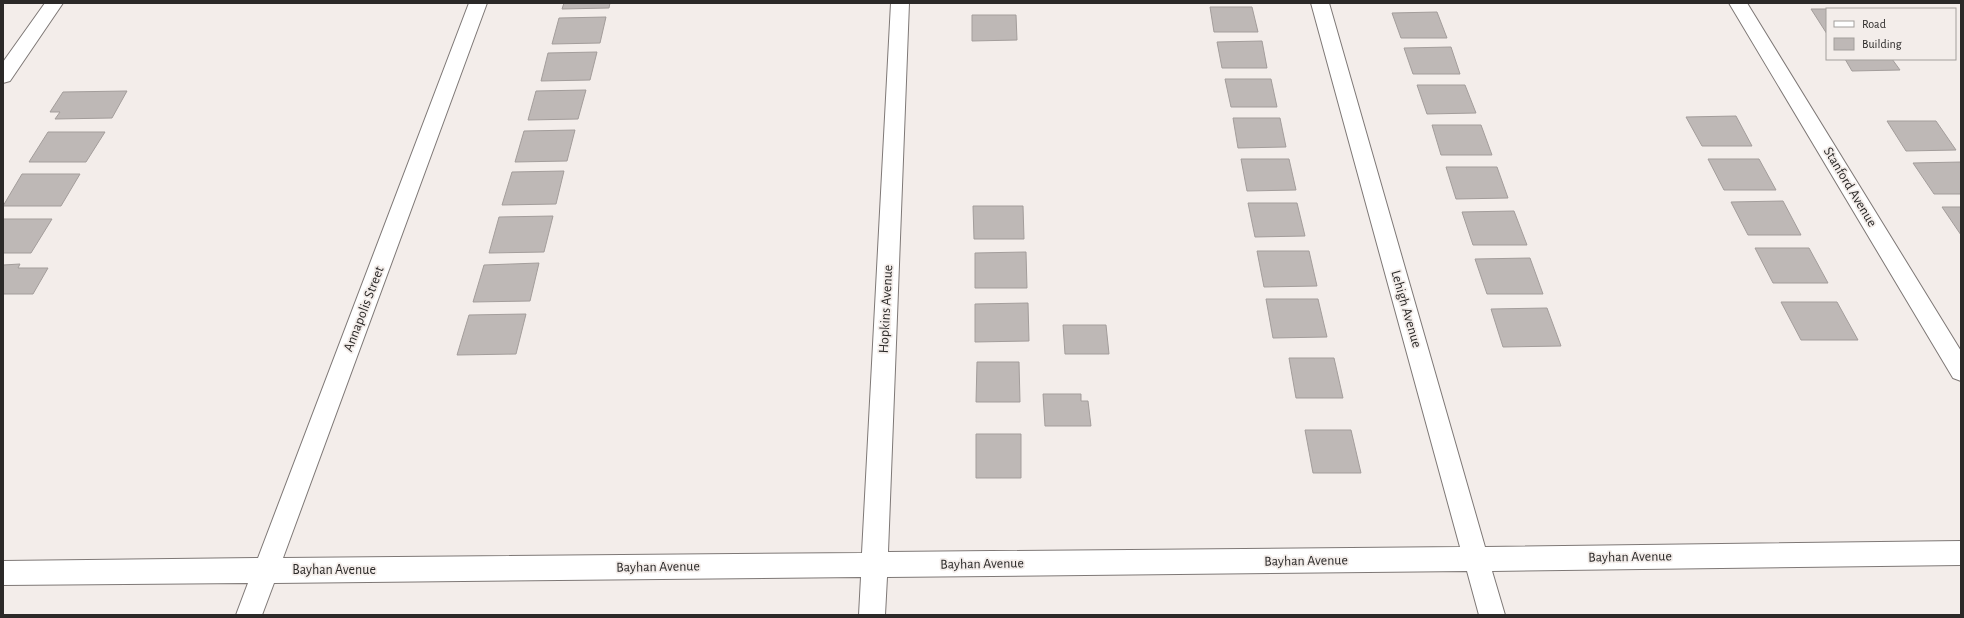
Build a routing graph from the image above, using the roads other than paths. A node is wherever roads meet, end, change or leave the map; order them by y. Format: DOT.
graph roads {
  1 [pos="54,3"];
  2 [pos="478,3"];
  3 [pos="900,3"];
  4 [pos="1320,3"];
  5 [pos="1738,3"];
  6 [pos="3,76"];
  7 [pos="1961,371"];
  8 [pos="1961,553"];
  9 [pos="1476,559"];
  10 [pos="875,565"];
  11 [pos="266,570"];
  12 [pos="3,573"];
  13 [pos="249,615"];
  14 [pos="872,615"];
  15 [pos="1492,615"];
  1 -- 6 [label="street"];
  2 -- 11 [label="street, Annapolis Street"];
  3 -- 10 [label="street, Hopkins Avenue"];
  4 -- 9 [label="street, Lehigh Avenue"];
  5 -- 7 [label="street, Stanford Avenue"];
  8 -- 9 [label="street, Bayhan Avenue"];
  9 -- 10 [label="street, Bayhan Avenue"];
  9 -- 15 [label="street, Lehigh Avenue"];
  10 -- 11 [label="street, Bayhan Avenue"];
  10 -- 14 [label="street, Hopkins Avenue"];
  11 -- 12 [label="street, Bayhan Avenue"];
  11 -- 13 [label="street, Annapolis Street"];
}
